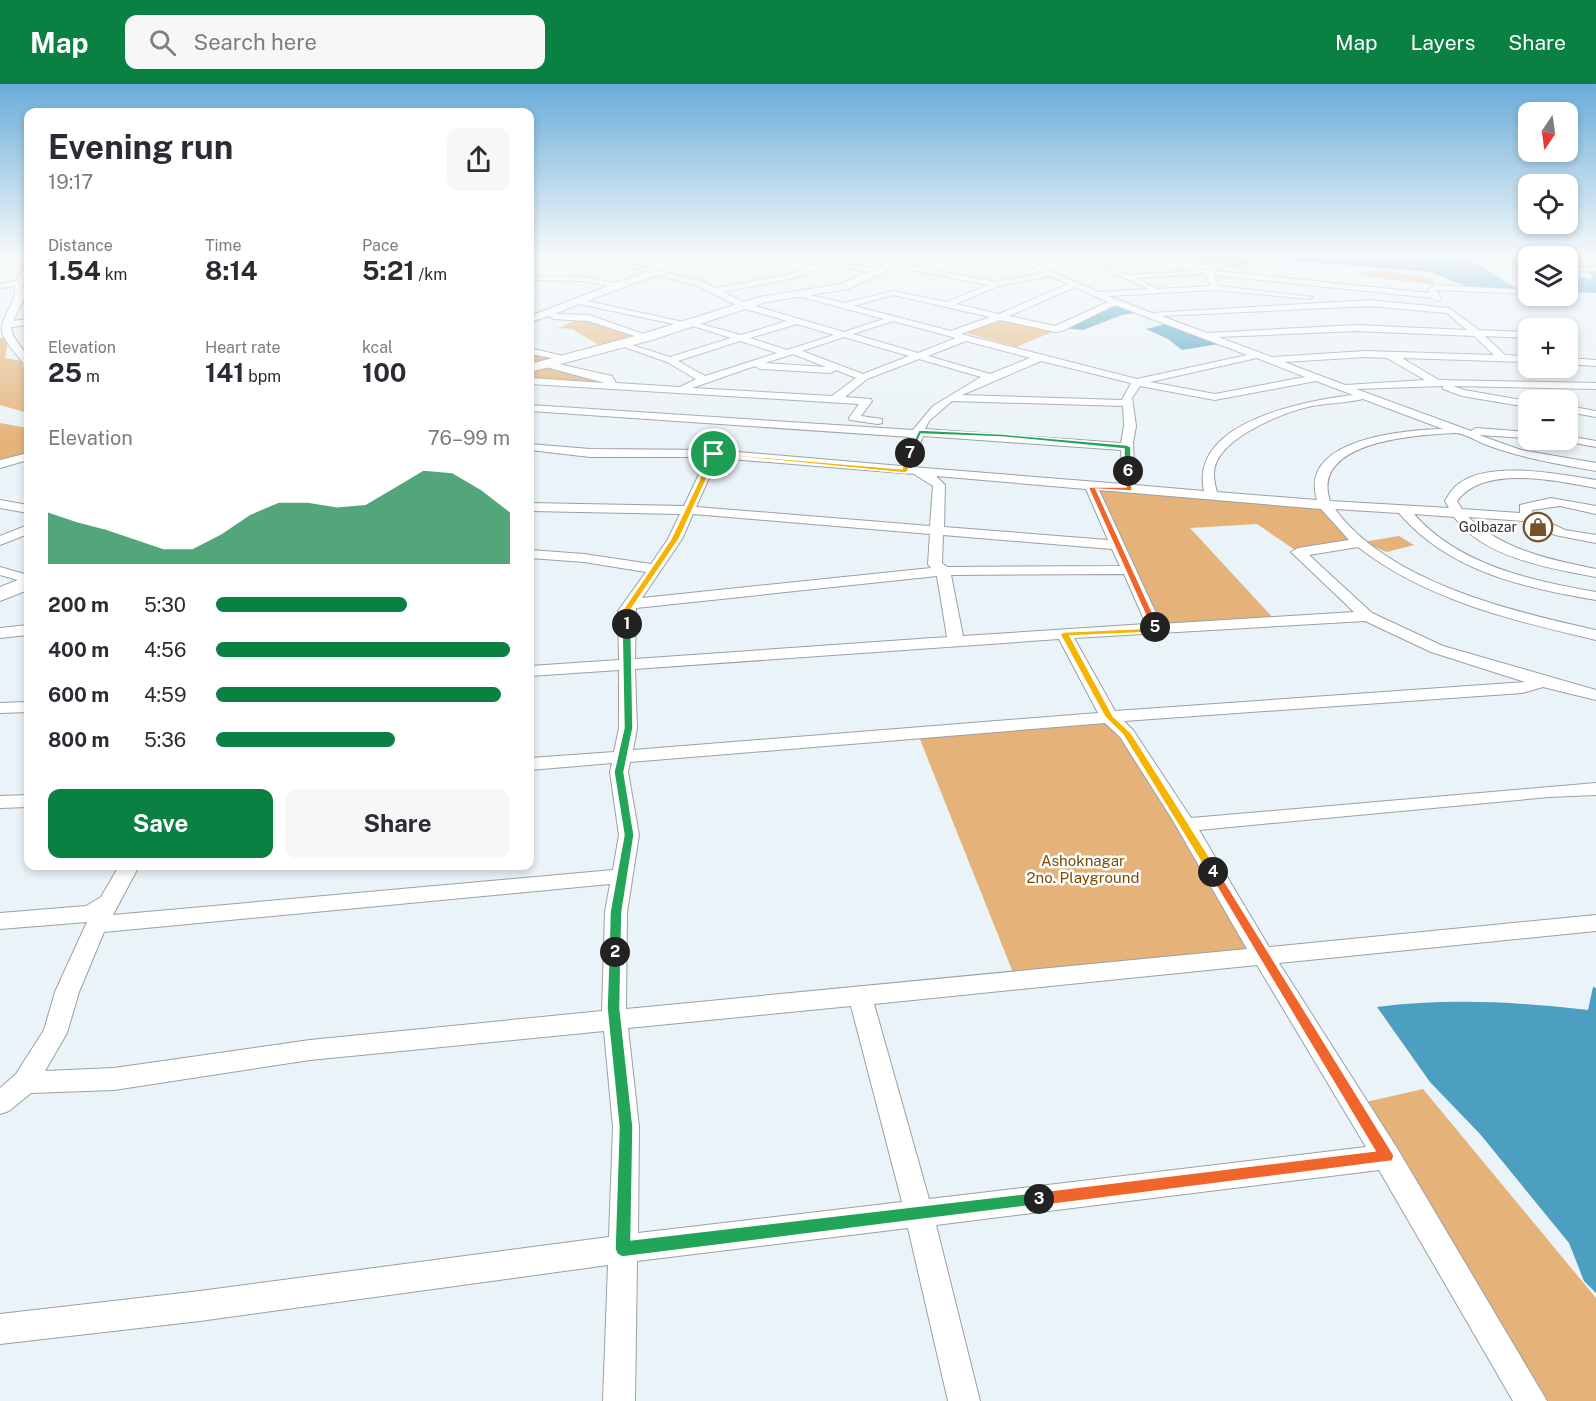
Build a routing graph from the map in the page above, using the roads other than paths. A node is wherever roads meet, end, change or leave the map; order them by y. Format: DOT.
graph roads {
  1 [pos="11,318"];
  2 [pos="590,318"];
  3 [pos="662,318"];
  4 [pos="706,318"];
  5 [pos="787,318"];
  6 [pos="995,318"];
  7 [pos="1011,318"];
  8 [pos="1081,318"];
  9 [pos="1159,318"];
  10 [pos="1458,318"];
  11 [pos="897,319"];
  12 [pos="796,321"];
  13 [pos="24,323"];
  14 [pos="689,324"];
  15 [pos="7,325"];
  16 [pos="1330,329"];
  17 [pos="1477,333"];
  18 [pos="952,334"];
  19 [pos="845,335"];
  20 [pos="1202,335"];
  21 [pos="1518,335"];
  22 [pos="647,336"];
  23 [pos="743,338"];
  24 [pos="966,338"];
  25 [pos="622,343"];
  26 [pos="534,352"];
  27 [pos="790,352"];
  28 [pos="1365,354"];
  29 [pos="1388,354"];
  30 [pos="917,356"];
  31 [pos="1257,356"];
  32 [pos="24,357"];
  33 [pos="566,358"];
  34 [pos="1040,358"];
  35 [pos="1502,358"];
  36 [pos="1518,359"];
  37 [pos="670,360"];
  38 [pos="1271,361"];
  39 [pos="1578,362"];
  40 [pos="1596,363"];
  41 [pos="545,364"];
  42 [pos="748,366"];
  43 [pos="534,367"];
  44 [pos="851,370"];
  45 [pos="863,377"];
  46 [pos="991,377"];
  47 [pos="1314,378"];
  48 [pos="705,380"];
  49 [pos="534,381"];
  50 [pos="1137,382"];
  51 [pos="1437,383"];
  52 [pos="1333,385"];
  53 [pos="612,386"];
  54 [pos="1596,386"];
  55 [pos="682,390"];
  56 [pos="1363,396"];
  57 [pos="952,398"];
  58 [pos="835,399"];
  59 [pos="1518,402"];
  60 [pos="1128,403"];
  61 [pos="534,408"];
  62 [pos="1578,411"];
  63 [pos="1596,414"];
  64 [pos="919,431"];
  65 [pos="1458,431"];
  66 [pos="1518,434"];
  67 [pos="1578,441"];
  68 [pos="1596,444"];
  69 [pos="534,447"];
  70 [pos="1127,447"];
  71 [pos="1518,453"];
  72 [pos="714,454"];
  73 [pos="24,458"];
  74 [pos="0,464"];
  75 [pos="1596,467"];
  76 [pos="909,471"];
  77 [pos="1536,476"];
  78 [pos="1596,484"];
  79 [pos="1091,487"];
  80 [pos="1129,490"];
  81 [pos="1211,495"];
  82 [pos="1556,501"];
  83 [pos="0,504"];
  84 [pos="1325,505"];
  85 [pos="534,507"];
  86 [pos="24,508"];
  87 [pos="690,510"];
  88 [pos="1403,510"];
  89 [pos="1596,510"];
  90 [pos="1455,513"];
  91 [pos="1527,517"];
  92 [pos="937,530"];
  93 [pos="24,531"];
  94 [pos="1596,539"];
  95 [pos="0,542"];
  96 [pos="1360,543"];
  97 [pos="1118,545"];
  98 [pos="534,555"];
  99 [pos="655,569"];
  100 [pos="1129,570"];
  101 [pos="0,571"];
  102 [pos="944,571"];
  103 [pos="1596,573"];
  104 [pos="24,579"];
  105 [pos="24,582"];
  106 [pos="0,595"];
  107 [pos="1596,596"];
  108 [pos="630,604"];
  109 [pos="1367,616"];
  110 [pos="24,630"];
  111 [pos="1156,630"];
  112 [pos="0,633"];
  113 [pos="1064,634"];
  114 [pos="1596,635"];
  115 [pos="956,643"];
  116 [pos="629,663"];
  117 [pos="534,670"];
  118 [pos="1544,682"];
  119 [pos="1596,695"];
  120 [pos="24,707"];
  121 [pos="0,708"];
  122 [pos="1109,717"];
  123 [pos="624,755"];
  124 [pos="534,764"];
  125 [pos="1596,789"];
  126 [pos="24,801"];
  127 [pos="0,802"];
  128 [pos="1185,825"];
  129 [pos="127,870"];
  130 [pos="622,876"];
  131 [pos="109,902"];
  132 [pos="0,921"];
  133 [pos="1596,923"];
  134 [pos="97,925"];
  135 [pos="1264,958"];
  136 [pos="860,996"];
  137 [pos="615,1021"];
  138 [pos="25,1082"];
  139 [pos="0,1103"];
  140 [pos="1387,1156"];
  141 [pos="920,1213"];
  142 [pos="622,1249"];
  143 [pos="0,1329"];
  144 [pos="619,1401"];
  145 [pos="964,1401"];
  146 [pos="1531,1401"];
  1 -- 15 [label="street"];
  2 -- 22 [label="street"];
  3 -- 14 [label="street"];
  4 -- 14 [label="main road"];
  5 -- 12 [label="street"];
  6 -- 18 [label="street"];
  7 -- 8 [label="street"];
  9 -- 20 [label="street"];
  10 -- 17 [label="street"];
  11 -- 18 [label="street"];
  11 -- 19 [label="street"];
  12 -- 19 [label="street"];
  12 -- 23 [label="street"];
  13 -- 15 [label="street"];
  14 -- 22 [label="main road"];
  14 -- 23 [label="street"];
  15 -- 32 [label="street"];
  16 -- 17 [label="street"];
  16 -- 20 [label="street"];
  16 -- 28 [label="street"];
  17 -- 21 [label="street"];
  17 -- 35 [label="street"];
  18 -- 24 [label="street"];
  19 -- 27 [label="street"];
  19 -- 30 [label="street"];
  20 -- 31 [label="street"];
  22 -- 25 [label="main road"];
  23 -- 27 [label="street"];
  23 -- 37 [label="street"];
  24 -- 30 [label="street"];
  24 -- 34 [label="street"];
  25 -- 33 [label="main road"];
  25 -- 37 [label="street"];
  26 -- 33 [label="street"];
  27 -- 42 [label="street"];
  27 -- 44 [label="street"];
  28 -- 29 [label="street"];
  28 -- 38 [label="street"];
  29 -- 35 [label="street"];
  29 -- 51 [label="street"];
  30 -- 45 [label="street"];
  30 -- 46 [label="street"];
  31 -- 38 [label="street"];
  31 -- 50 [label="street"];
  33 -- 41 [label="main road"];
  34 -- 46 [label="street"];
  34 -- 50 [label="street"];
  35 -- 36 [label="street"];
  37 -- 48 [label="street"];
  38 -- 47 [label="street"];
  39 -- 40 [label="street"];
  41 -- 43 [label="main road"];
  41 -- 53 [label="street"];
  42 -- 44 [label="street"];
  42 -- 48 [label="street"];
  44 -- 45 [label="street"];
  45 -- 58 [label="street"];
  46 -- 57 [label="street"];
  47 -- 50 [label="street"];
  47 -- 52 [label="street"];
  48 -- 55 [label="street"];
  49 -- 53 [label="street"];
  50 -- 60 [label="street"];
  51 -- 52 [label="street"];
  51 -- 54 [label="street"];
  51 -- 59 [label="street"];
  52 -- 56 [label="street"];
  53 -- 55 [label="street"];
  55 -- 58 [label="street"];
  56 -- 65 [label="street"];
  56 -- 81 [label="street"];
  57 -- 60 [label="street"];
  57 -- 64 [label="street"];
  58 -- 64 [label="street"];
  60 -- 70 [label="street"];
  61 -- 64 [label="street"];
  62 -- 63 [label="street"];
  64 -- 70 [label="street"];
  64 -- 76 [label="street"];
  65 -- 66 [label="street"];
  65 -- 71 [label="street"];
  65 -- 84 [label="street"];
  67 -- 68 [label="street"];
  69 -- 72 [label="street"];
  70 -- 80 [label="street"];
  71 -- 75 [label="street"];
  71 -- 77 [label="street"];
  72 -- 76 [label="street"];
  72 -- 87 [label="street"];
  73 -- 74 [label="street"];
  76 -- 79 [label="street"];
  76 -- 92 [label="street"];
  77 -- 78 [label="street"];
  77 -- 82 [label="street"];
  77 -- 90 [label="street"];
  79 -- 80 [label="street"];
  79 -- 97 [label="street"];
  80 -- 81 [label="street"];
  81 -- 84 [label="street"];
  82 -- 89 [label="street"];
  82 -- 91 [label="street"];
  83 -- 86 [label="street"];
  84 -- 88 [label="street"];
  84 -- 96 [label="street"];
  85 -- 87 [label="street"];
  87 -- 92 [label="street"];
  87 -- 99 [label="street"];
  88 -- 90 [label="street"];
  88 -- 107 [label="street"];
  90 -- 91 [label="street"];
  90 -- 103 [label="street"];
  91 -- 94 [label="street"];
  92 -- 97 [label="street"];
  92 -- 102 [label="street"];
  93 -- 95 [label="street"];
  96 -- 109 [label="street"];
  96 -- 114 [label="street"];
  97 -- 100 [label="street"];
  98 -- 99 [label="street"];
  99 -- 108 [label="street"];
  100 -- 102 [label="street"];
  100 -- 111 [label="street"];
  101 -- 104 [label="street"];
  102 -- 108 [label="street"];
  102 -- 115 [label="street"];
  105 -- 106 [label="main road"];
  108 -- 116 [label="street"];
  109 -- 111 [label="street"];
  109 -- 118 [label="street"];
  110 -- 112 [label="street"];
  111 -- 113 [label="street"];
  113 -- 115 [label="street"];
  113 -- 122 [label="street"];
  115 -- 116 [label="street"];
  116 -- 117 [label="street"];
  116 -- 123 [label="street"];
  118 -- 119 [label="street"];
  118 -- 122 [label="street"];
  120 -- 121 [label="street"];
  122 -- 123 [label="street"];
  122 -- 128 [label="street"];
  123 -- 124 [label="street"];
  123 -- 130 [label="street"];
  125 -- 128 [label="street"];
  126 -- 127 [label="street"];
  128 -- 135 [label="street"];
  129 -- 131 [label="street"];
  130 -- 134 [label="street"];
  130 -- 137 [label="street"];
  131 -- 132 [label="street"];
  131 -- 134 [label="street"];
  133 -- 135 [label="street"];
  134 -- 138 [label="street"];
  135 -- 136 [label="street"];
  135 -- 140 [label="street"];
  136 -- 137 [label="street"];
  136 -- 141 [label="street"];
  137 -- 138 [label="street"];
  137 -- 142 [label="street"];
  138 -- 139 [label="street"];
  140 -- 141 [label="street"];
  140 -- 146 [label="street"];
  141 -- 142 [label="street"];
  141 -- 145 [label="street"];
  142 -- 143 [label="street"];
  142 -- 144 [label="street"];
}
